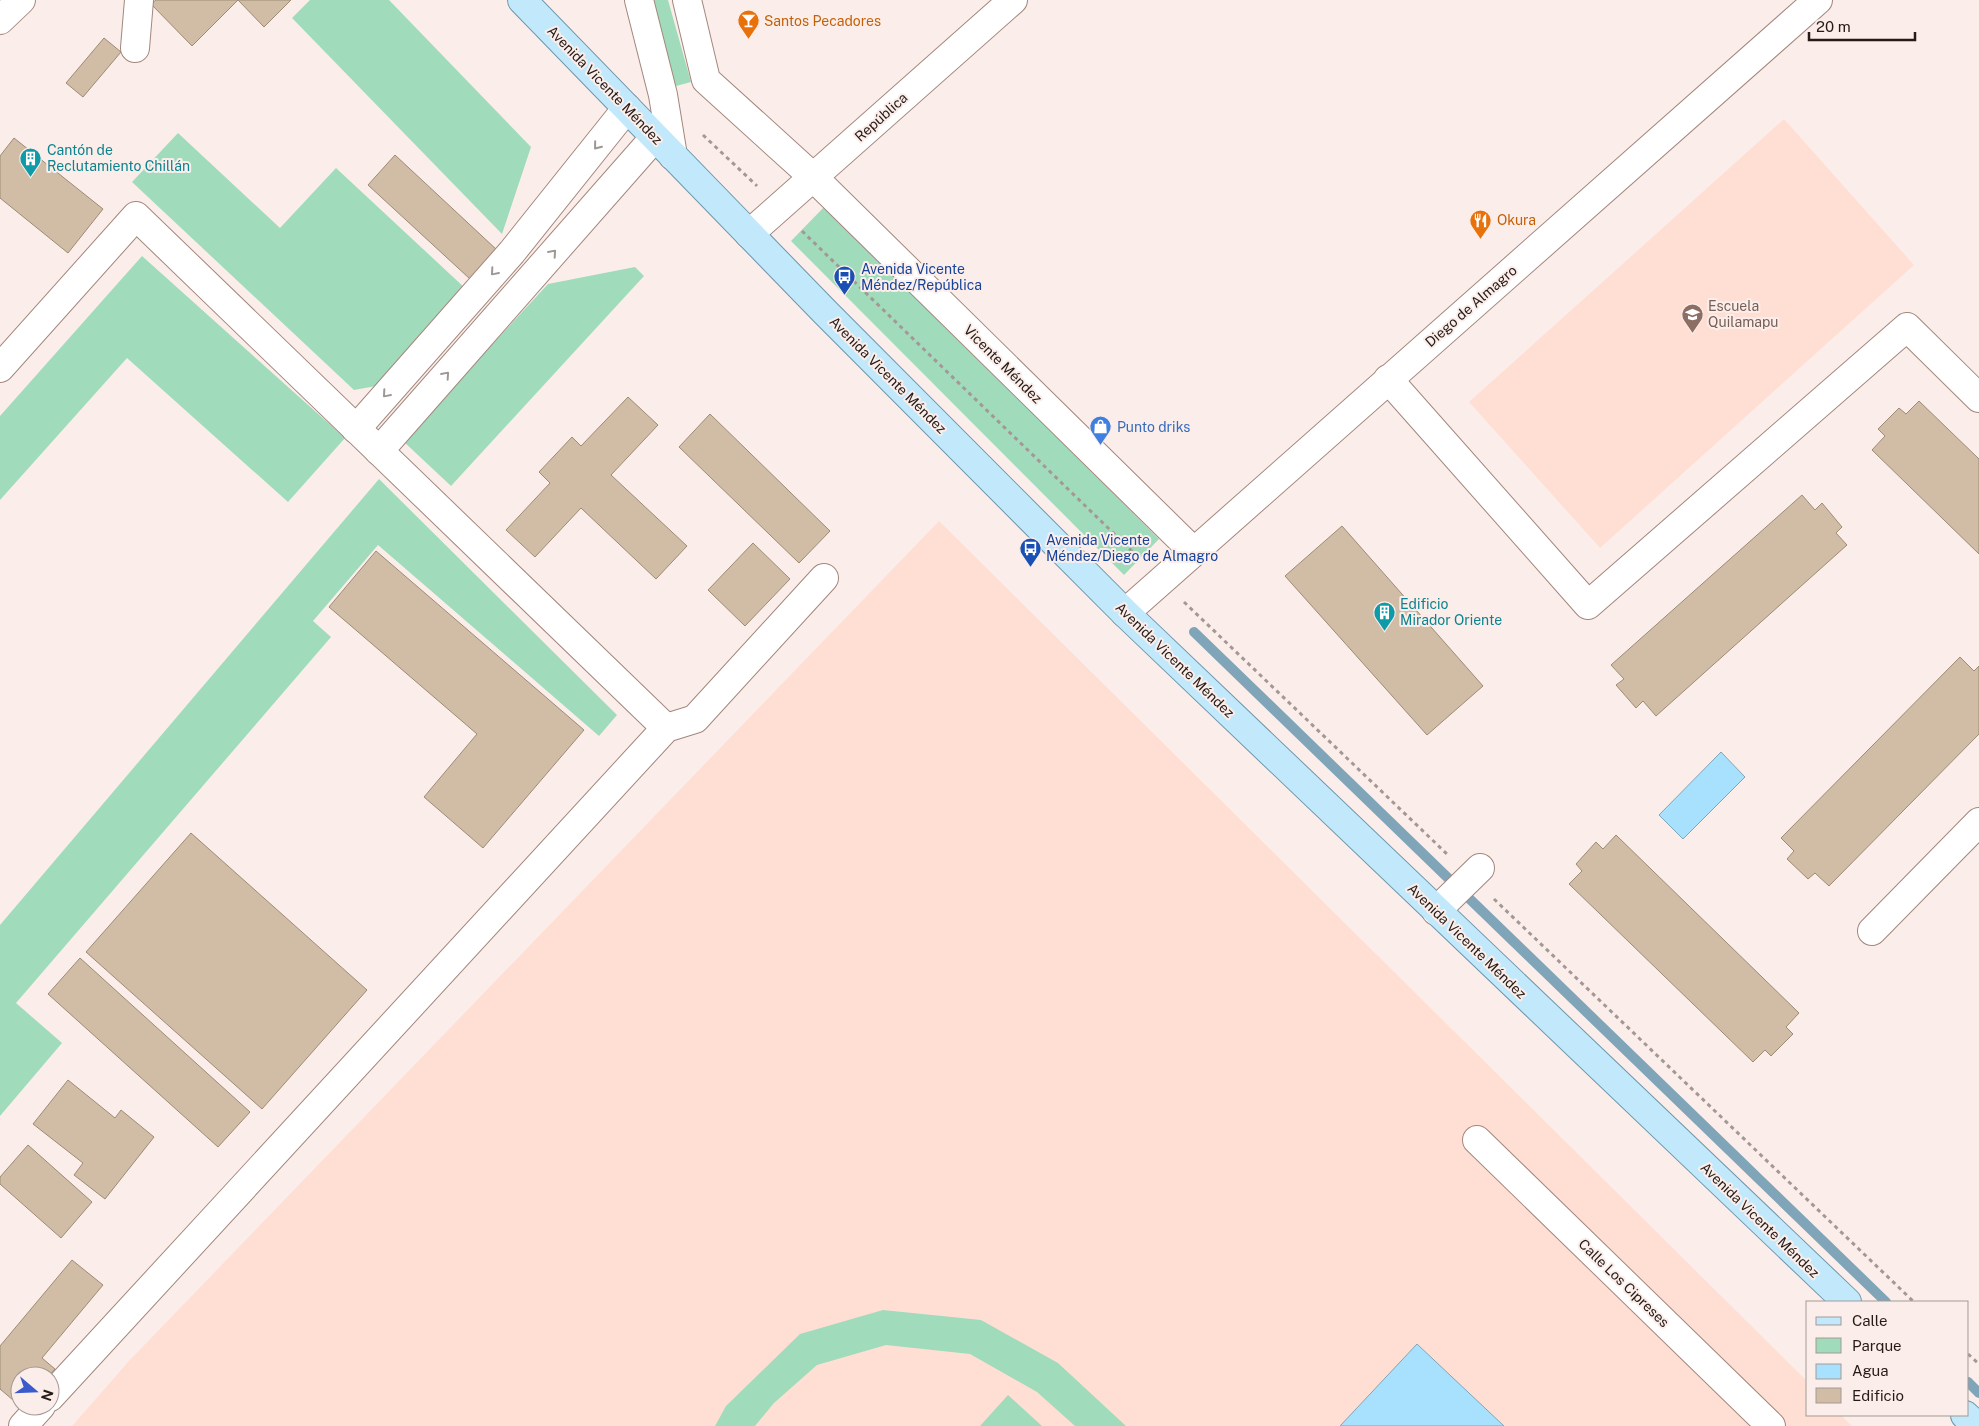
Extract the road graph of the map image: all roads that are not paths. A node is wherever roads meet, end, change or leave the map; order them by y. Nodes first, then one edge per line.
1 (21, 0) edge
2 (139, 0) edge
3 (522, 0) edge
4 (640, 0) edge
5 (687, 0) edge
6 (1013, 0) edge
7 (1818, 0) edge
8 (0, 20) edge
9 (135, 48) dead end
10 (627, 108) junction
11 (664, 146) junction
12 (812, 177) junction
13 (749, 234) junction
14 (0, 368) edge
15 (1388, 379) junction
16 (1979, 398) edge
17 (356, 429) junction
18 (379, 451) junction
19 (1193, 551) junction
20 (824, 578) dead end
21 (1125, 612) junction
22 (666, 728) junction
23 (1979, 822) edge
24 (1472, 876) road end
25 (1440, 907) junction
26 (1872, 932) dead end
27 (1477, 1140) dead end
28 (1846, 1301) edge
29 (60, 1385) edge
30 (32, 1416) edge
31 (1966, 1416) edge
32 (23, 1426) edge
33 (1771, 1426) edge
34 (1977, 1426) edge

1 - 8 street
2 - 9 street
3 - 10 main road, Avenida Vicente Méndez
4 - 11 street
5 - 12 street, Vicente Méndez
6 - 12 street, República
7 - 15 street, Diego de Almagro
10 - 11 main road, Avenida Vicente Méndez
10 -> 17 street
11 - 13 main road, Avenida Vicente Méndez
18 -> 11 street
12 - 13 street, República
12 - 19 street, Vicente Méndez
13 - 21 main road, Avenida Vicente Méndez
14 - 17 street
15 - 16 street
15 - 19 street, Diego de Almagro
17 - 18 street
18 - 22 street
19 - 21 street, Diego de Almagro
20 - 22 street
21 - 25 main road, Avenida Vicente Méndez
22 - 29 street
23 - 26 street
24 - 25 street
25 - 28 main road, Avenida Vicente Méndez
27 - 33 street, Calle Los Cipreses
30 - 32 street
31 - 34 main road

